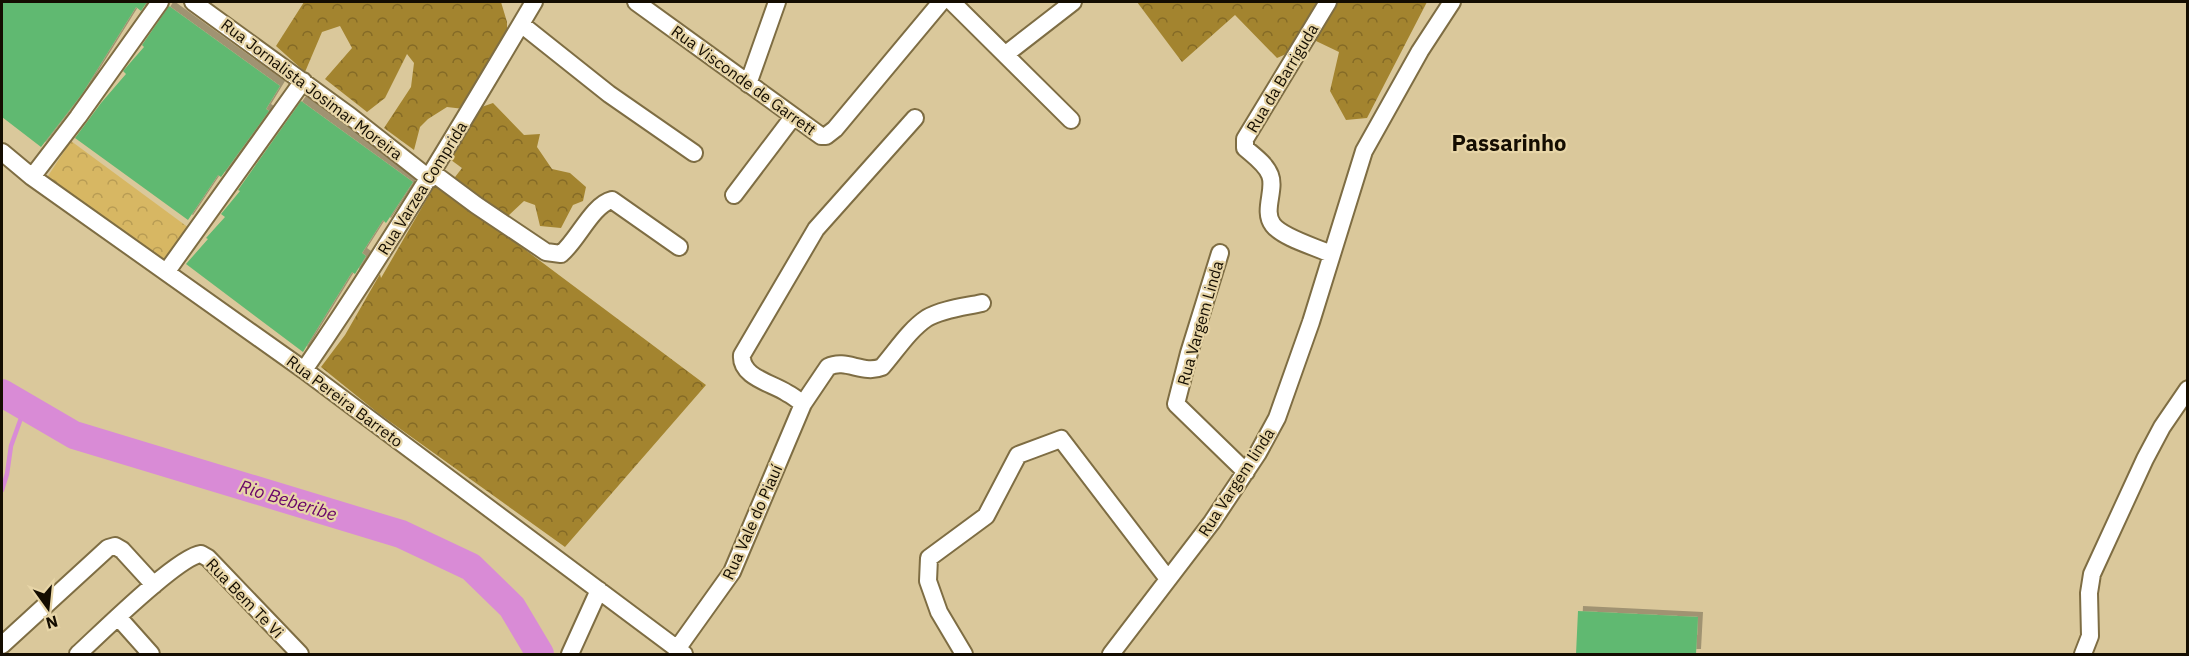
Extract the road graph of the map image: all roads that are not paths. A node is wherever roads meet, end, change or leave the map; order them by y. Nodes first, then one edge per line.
1 (160, 2) edge
2 (534, 2) edge
3 (636, 2) edge
4 (777, 2) edge
5 (941, 2) edge
6 (952, 2) edge
7 (1073, 2) edge
8 (1328, 2) edge
9 (1452, 2) edge
10 (203, 4) edge
11 (521, 24) junction
12 (1006, 54) junction
13 (303, 81) junction
14 (748, 84) junction
15 (793, 117) junction
16 (915, 118) dead end
17 (1071, 120) dead end
18 (2, 152) edge
19 (694, 153) dead end
20 (431, 176) junction
21 (32, 177) junction
22 (734, 195) dead end
23 (679, 247) dead end
24 (1220, 253) dead end
25 (1331, 254) junction
26 (167, 271) junction
27 (982, 303) dead end
28 (304, 370) junction
29 (2187, 389) edge
30 (800, 411) junction
31 (1246, 472) junction
32 (1168, 579) junction
33 (154, 585) junction
34 (599, 590) junction
35 (118, 617) junction
36 (2, 646) edge
37 (681, 652) edge
38 (8, 654) edge
39 (78, 654) edge
40 (151, 654) edge
41 (300, 654) edge
42 (570, 654) edge
43 (964, 654) edge
44 (1111, 654) edge
45 (2084, 654) edge

1 - 21 street
2 - 11 street, Rua Varzea Comprida
3 - 14 street, Rua Visconde de Garrett
4 - 14 street
5 - 15 street, Rua Visconde de Garrett
6 - 12 street
7 - 12 street
8 - 25 street, Rua da Barriguda
9 - 25 street, Rua Vargem linda
10 - 13 street, Rua Jornalista Josimar Moreira
11 - 19 street
11 - 20 street, Rua Varzea Comprida
12 - 17 street
13 - 20 street, Rua Jornalista Josimar Moreira
13 - 26 street
14 - 15 street, Rua Visconde de Garrett
15 - 22 street
16 - 30 street
18 - 21 street, Rua Pereira Barreto
20 - 23 street, Rua Jornalista Josimar Moreira
20 - 28 street, Rua Varzea Comprida
21 - 26 street, Rua Pereira Barreto
24 - 31 street, Rua Vargem Linda
25 - 31 street, Rua Vargem linda
26 - 28 street, Rua Pereira Barreto
27 - 30 street, Rua Vale do Piauí
28 - 34 street, Rua Pereira Barreto
29 - 45 street
30 - 37 street, Rua Vale do Piauí
31 - 32 street, Rua Vargem linda
32 - 43 street
32 - 44 street, Rua Vargem linda
33 - 35 street
33 - 36 street
33 - 41 street, Rua Bem Te Vi
34 - 37 street, Rua Pereira Barreto
34 - 42 street
35 - 39 street
35 - 40 street
36 - 38 street

